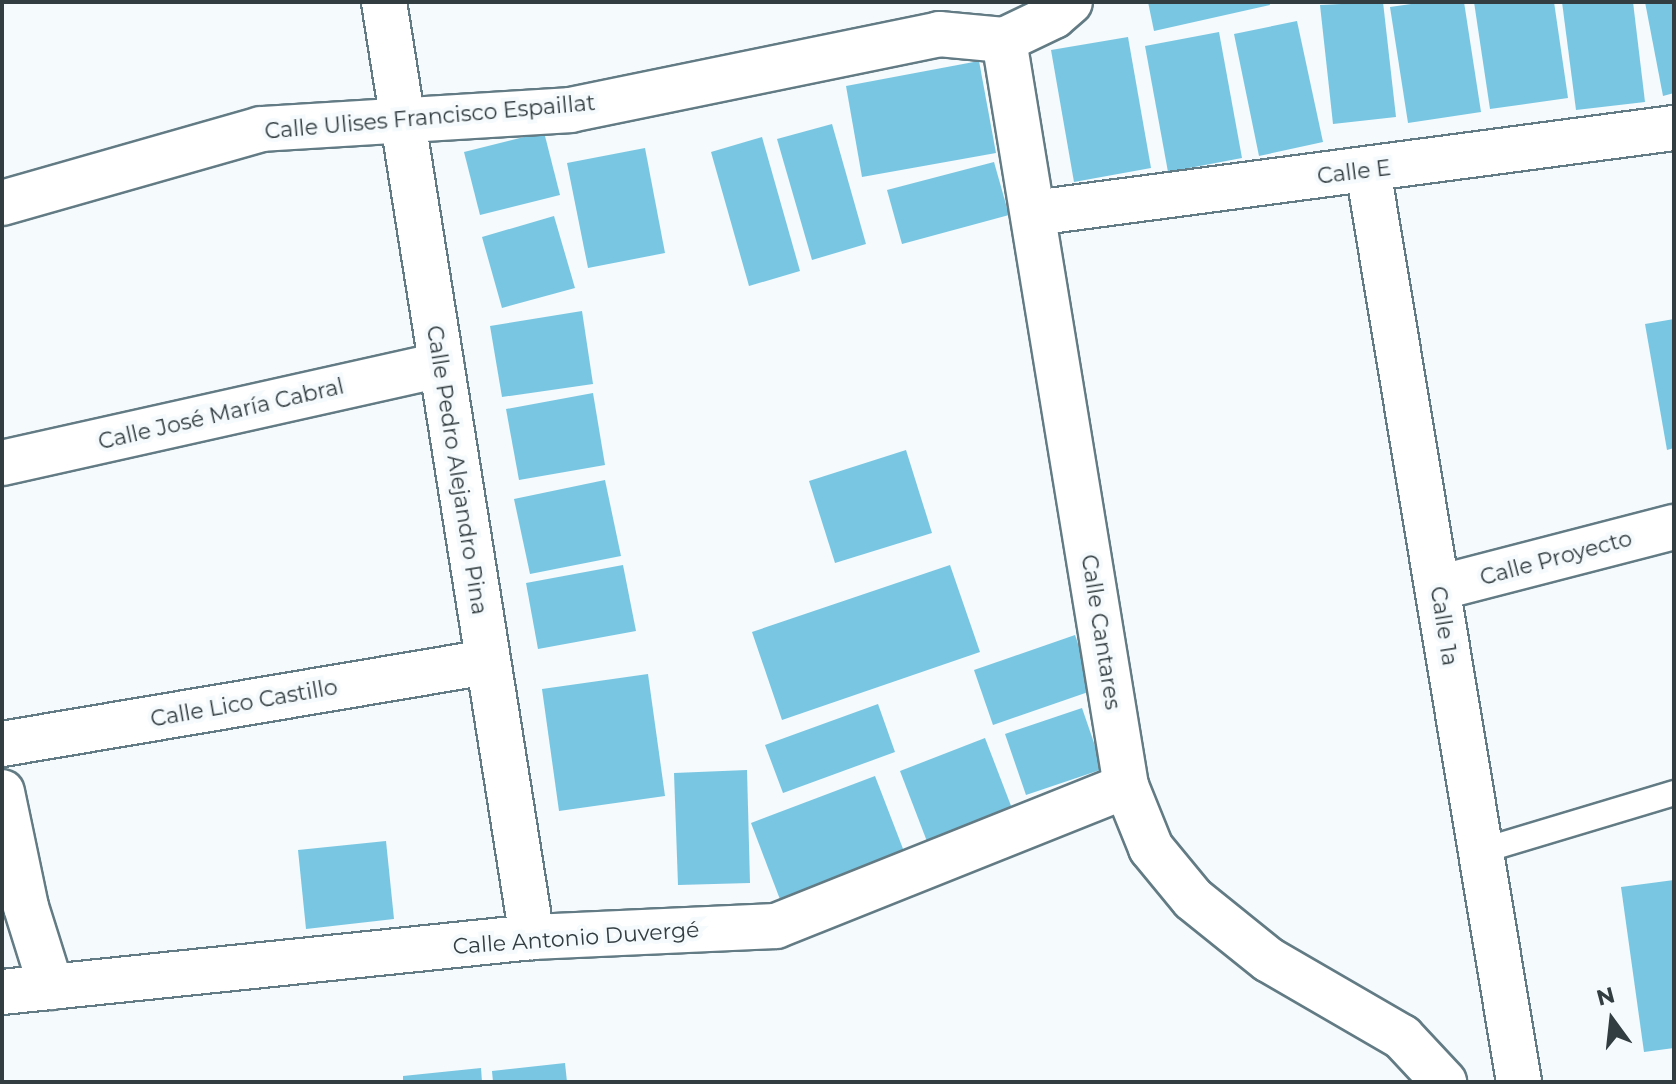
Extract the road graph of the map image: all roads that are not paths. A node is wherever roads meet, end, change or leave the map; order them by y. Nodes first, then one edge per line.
1 (384, 2) edge
2 (1070, 2) edge
3 (931, 18) edge
4 (1004, 40) junction
5 (406, 120) junction
6 (1674, 128) edge
7 (1368, 170) junction
8 (2, 203) edge
9 (1034, 213) junction
10 (441, 365) junction
11 (2, 463) edge
12 (1674, 527) edge
13 (1438, 588) junction
14 (486, 662) junction
15 (2, 744) edge
16 (1126, 786) junction
17 (2, 792) edge
18 (1674, 793) edge
19 (1481, 851) junction
20 (532, 937) junction
21 (51, 987) junction
22 (2, 992) edge
23 (1444, 1082) edge
24 (1519, 1082) edge

1 - 5 street, Calle Pedro Alejandro Pina
2 - 4 street
3 - 4 street, Calle Ulises Francisco Espaillat
3 - 5 street, Calle Ulises Francisco Espaillat
4 - 9 street, Calle Cantares
5 - 8 street, Calle Ulises Francisco Espaillat
5 - 10 street, Calle Pedro Alejandro Pina
6 - 7 street, Calle E
7 - 9 street, Calle E
7 - 13 street, Calle 1a
9 - 16 street, Calle Cantares
10 - 11 street, Calle José María Cabral
10 - 14 street, Calle Pedro Alejandro Pina
12 - 13 street, Calle Proyecto
13 - 19 street, Calle 1a
14 - 15 street, Calle Lico Castillo
14 - 20 street, Calle Pedro Alejandro Pina
16 - 20 street, Calle Antonio Duvergé
16 - 23 street, Calle Cantares
17 - 21 street
18 - 19 lane
19 - 24 street, Calle 1a
20 - 21 street, Calle Antonio Duvergé
21 - 22 street, Calle Antonio Duvergé

